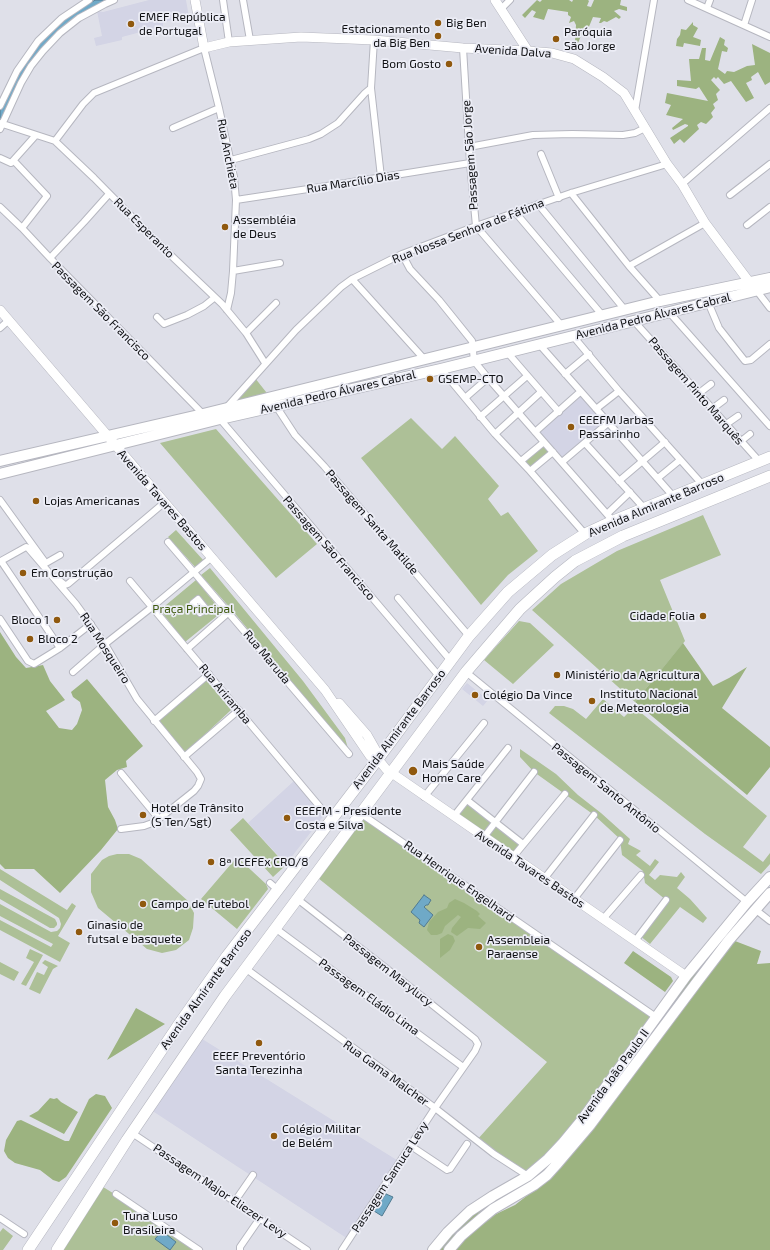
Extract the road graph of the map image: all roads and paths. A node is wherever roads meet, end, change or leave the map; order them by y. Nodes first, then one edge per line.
1 (89, 0) edge
2 (114, 0) edge
3 (195, 0) edge
4 (223, 0) edge
5 (243, 0) edge
6 (495, 0) edge
7 (510, 0) edge
8 (654, 0) edge
9 (710, 0) edge
10 (752, 0) edge
11 (691, 1) edge
12 (707, 8) junction
13 (501, 9) junction
14 (744, 25) junction
15 (770, 37) edge
16 (250, 40) junction
17 (374, 40) junction
18 (229, 42) junction
19 (204, 48) junction
20 (463, 48) junction
21 (528, 51) junction
22 (371, 88) junction
23 (0, 106) edge
24 (219, 108) junction
25 (770, 108) edge
26 (635, 111) junction
27 (1, 125) edge
28 (173, 128) dead end
29 (645, 128) junction
30 (36, 135) junction
31 (55, 141) junction
32 (469, 147) junction
33 (541, 154) dead end
34 (0, 158) edge
35 (230, 160) junction
36 (14, 161) junction
37 (470, 163) junction
38 (667, 164) junction
39 (770, 164) edge
40 (381, 177) junction
41 (682, 184) junction
42 (571, 193) junction
43 (109, 194) junction
44 (730, 195) dead end
45 (559, 198) junction
46 (236, 200) junction
47 (538, 204) junction
48 (0, 207) edge
49 (770, 208) edge
50 (515, 212) junction
51 (706, 223) junction
52 (747, 225) dead end
53 (476, 226) junction
54 (22, 228) junction
55 (402, 254) junction
56 (50, 258) junction
57 (280, 263) dead end
58 (629, 266) junction
59 (233, 272) junction
60 (770, 278) edge
61 (352, 279) junction
62 (753, 287) junction
63 (770, 287) edge
64 (214, 298) junction
65 (660, 301) junction
66 (708, 302) junction
67 (276, 303) dead end
68 (770, 308) edge
69 (0, 310) edge
70 (227, 310) junction
71 (625, 310) junction
72 (669, 312) junction
73 (603, 316) junction
74 (157, 317) dead end
75 (9, 320) junction
76 (634, 321) junction
77 (562, 326) junction
78 (0, 328) edge
79 (246, 333) junction
80 (573, 336) junction
81 (539, 344) junction
82 (770, 344) edge
83 (474, 347) junction
84 (507, 352) junction
85 (589, 354) junction
86 (425, 360) junction
87 (474, 360) junction
88 (265, 363) junction
89 (441, 369) junction
90 (565, 374) junction
91 (527, 376) junction
92 (488, 378) junction
93 (711, 384) dead end
94 (619, 391) junction
95 (541, 392) junction
96 (580, 392) junction
97 (698, 394) junction
98 (503, 396) junction
99 (465, 398) junction
100 (724, 400) dead end
101 (276, 406) junction
102 (227, 407) junction
103 (596, 409) junction
104 (712, 409) junction
105 (518, 412) junction
106 (559, 412) junction
107 (203, 414) junction
108 (738, 416) dead end
109 (480, 417) junction
110 (220, 419) junction
111 (608, 423) junction
112 (725, 425) junction
113 (770, 426) edge
114 (535, 432) junction
115 (495, 434) junction
116 (750, 434) dead end
117 (108, 436) junction
118 (544, 442) junction
119 (665, 442) junction
120 (740, 442) junction
121 (585, 443) junction
122 (115, 446) junction
123 (553, 452) junction
124 (770, 457) edge
125 (1, 459) edge
126 (680, 460) junction
127 (521, 462) junction
128 (562, 462) junction
129 (642, 462) junction
130 (758, 462) junction
131 (530, 471) junction
132 (0, 474) edge
133 (770, 476) edge
134 (658, 478) junction
135 (619, 481) junction
136 (702, 484) junction
137 (630, 492) junction
138 (673, 496) junction
139 (0, 500) edge
140 (165, 502) junction
141 (644, 508) junction
142 (610, 517) junction
143 (585, 534) junction
144 (168, 542) dead end
145 (60, 554) dead end
146 (212, 557) junction
147 (1, 561) edge
148 (46, 563) junction
149 (194, 572) junction
150 (130, 581) dead end
151 (398, 598) dead end
152 (152, 608) junction
153 (229, 612) junction
154 (0, 619) edge
155 (91, 624) junction
156 (469, 636) junction
157 (105, 644) junction
158 (60, 648) junction
159 (187, 648) junction
160 (451, 661) junction
161 (73, 672) dead end
162 (466, 672) junction
163 (209, 674) junction
164 (439, 676) junction
165 (239, 710) junction
166 (154, 720) junction
167 (484, 723) dead end
168 (508, 748) dead end
169 (350, 754) dead end
170 (184, 757) junction
171 (378, 759) junction
172 (534, 772) dead end
173 (391, 773) junction
174 (121, 774) dead end
175 (565, 794) dead end
176 (424, 796) junction
177 (467, 800) junction
178 (320, 807) dead end
179 (360, 813) junction
180 (594, 815) dead end
181 (454, 816) junction
182 (159, 819) junction
183 (495, 823) junction
184 (120, 829) dead end
185 (484, 837) junction
186 (620, 840) dead end
187 (523, 844) junction
188 (513, 857) junction
189 (640, 875) dead end
190 (544, 879) junction
191 (770, 880) edge
192 (770, 894) edge
193 (296, 898) junction
194 (574, 899) junction
195 (666, 900) dead end
196 (763, 901) junction
197 (747, 902) junction
198 (756, 910) junction
199 (734, 918) junction
200 (604, 919) junction
201 (770, 921) edge
202 (275, 928) junction
203 (729, 940) junction
204 (635, 941) junction
205 (244, 968) junction
206 (686, 976) junction
207 (656, 1017) junction
208 (478, 1044) joint
209 (463, 1067) junction
210 (435, 1108) junction
211 (132, 1133) junction
212 (467, 1144) dead end
213 (411, 1146) junction
214 (253, 1176) dead end
215 (528, 1176) junction
216 (116, 1194) dead end
217 (235, 1201) junction
218 (0, 1218) edge
219 (260, 1218) junction
220 (24, 1234) dead end
221 (28, 1250) edge
222 (56, 1250) edge
223 (199, 1250) edge
224 (240, 1250) edge
225 (307, 1250) edge
226 (342, 1250) edge
227 (433, 1250) edge
228 (449, 1250) edge

1 - 23 street
2 - 27 street
3 - 19 main road, Rua Anchieta
4 - 18 street
5 - 16 street
6 - 13 main road
7 - 13 street
8 - 26 street
9 - 12 street
10 - 14 street
11 - 12 street
12 - 14 street
13 - 21 main road
14 - 15 street
16 - 17 main road, Avenida Dalva
16 - 18 main road, Avenida Dalva
17 - 20 main road, Avenida Dalva
17 - 22 street
18 - 19 main road, Avenida Dalva
19 - 24 street, Rua Anchieta
19 - 31 street
20 - 21 main road, Avenida Dalva
20 - 32 street, Passagem São Jorge
21 - 26 main road, Avenida Dalva
22 - 35 street
22 - 40 street
24 - 28 street
24 - 35 street, Rua Anchieta
25 - 41 street
26 - 29 main road, Avenida Dalva
27 - 30 street, Rua Esperanto
29 - 32 street
29 - 38 main road, Avenida Dalva
30 - 31 street, Rua Esperanto
30 - 36 street
31 - 43 street, Rua Esperanto
32 - 37 street, Passagem São Jorge
33 - 45 street
34 - 36 street
35 - 46 street, Rua Anchieta
36 - 54 street
37 - 40 street, Rua Marcílio Dias
37 - 53 street, Passagem São Jorge
38 - 41 main road, Avenida Dalva
38 - 42 street, Rua Nossa Senhora de Fátima
39 - 44 street
40 - 46 street, Rua Marcílio Dias
41 - 51 main road, Avenida Dalva
42 - 45 street, Rua Nossa Senhora de Fátima
42 - 58 street
43 - 56 street
43 - 64 street, Rua Esperanto
45 - 47 street, Rua Nossa Senhora de Fátima
46 - 59 street, Rua Anchieta
47 - 50 street, Rua Nossa Senhora de Fátima
47 - 71 street
48 - 54 street, Passagem São Francisco
49 - 52 street
50 - 53 street, Rua Nossa Senhora de Fátima
50 - 73 street
51 - 58 street
51 - 62 main road, Avenida Dalva
53 - 55 street, Rua Nossa Senhora de Fátima
53 - 77 street, Passagem São Jorge
54 - 56 street, Passagem São Francisco
55 - 61 street, Rua Nossa Senhora de Fátima
55 - 83 street
56 - 107 street, Passagem São Francisco
57 - 59 street
58 - 65 street
59 - 70 street, Rua Anchieta
60 - 62 main road, Avenida Pedro Álvares Cabral
61 - 86 street
61 - 88 street, Rua Nossa Senhora de Fátima
62 - 63 main road, Avenida Pedro Álvares Cabral
62 - 65 main road, Avenida Pedro Álvares Cabral
62 - 66 main road, Avenida Pedro Álvares Cabral
62 - 68 street, Avenida Dalva
64 - 70 street, Rua Esperanto
64 - 74 street
65 - 71 main road, Avenida Pedro Álvares Cabral
66 - 72 main road, Avenida Pedro Álvares Cabral
66 - 82 street
67 - 79 street
69 - 75 main road, Avenida Tavares Bastos
70 - 79 street, Rua Esperanto
71 - 73 main road, Avenida Pedro Álvares Cabral
72 - 76 main road, Avenida Pedro Álvares Cabral
72 - 113 street
73 - 77 main road, Avenida Pedro Álvares Cabral
75 - 78 street
75 - 117 main road, Avenida Tavares Bastos
76 - 80 main road, Avenida Pedro Álvares Cabral
76 - 97 street, Passagem Pinto Marquês
77 - 83 main road, Avenida Pedro Álvares Cabral
79 - 88 street, Rua Esperanto
80 - 81 main road, Avenida Pedro Álvares Cabral
80 - 85 street
81 - 84 main road, Avenida Pedro Álvares Cabral
81 - 90 street
83 - 86 main road, Avenida Pedro Álvares Cabral
83 - 87 street
84 - 87 main road, Avenida Pedro Álvares Cabral
84 - 91 street
85 - 90 street
85 - 94 street
86 - 102 main road, Avenida Pedro Álvares Cabral
87 - 89 main road, Avenida Pedro Álvares Cabral
87 - 92 street
88 - 102 street, Rua Nossa Senhora de Fátima
89 - 99 street
89 - 101 main road, Avenida Pedro Álvares Cabral
90 - 96 street
91 - 95 street
91 - 98 street
92 - 98 street
92 - 99 street
93 - 97 street
94 - 103 street
94 - 119 street
95 - 105 street
95 - 106 street
96 - 103 street
96 - 106 street
97 - 104 street, Passagem Pinto Marquês
98 - 105 street
98 - 109 street
99 - 109 street
100 - 104 street
101 - 110 main road, Avenida Pedro Álvares Cabral
101 - 156 street, Passagem Santa Matilde
102 - 107 main road, Avenida Pedro Álvares Cabral
103 - 111 street
104 - 112 street, Passagem Pinto Marquês
105 - 114 street
105 - 115 street
106 - 114 street
107 - 117 main road, Avenida Pedro Álvares Cabral
108 - 112 street
109 - 115 street
110 - 122 main road, Avenida Pedro Álvares Cabral
110 - 164 street, Passagem São Francisco
111 - 121 street
111 - 129 street
112 - 120 street, Passagem Pinto Marquês
114 - 118 street
115 - 127 street
116 - 120 street
117 - 122 main road, Avenida Tavares Bastos
117 - 125 main road, Avenida Pedro Álvares Cabral
118 - 123 street
118 - 127 street
119 - 126 street
119 - 129 street
120 - 130 street, Passagem Pinto Marquês
121 - 128 street
121 - 135 street
122 - 132 main road, Avenida Pedro Álvares Cabral
122 - 140 main road, Avenida Tavares Bastos
123 - 128 street
123 - 131 street
124 - 130 highway, Avenida Almirante Barroso
126 - 134 street
126 - 136 street
127 - 131 street
128 - 142 street
129 - 134 street
129 - 135 street
130 - 136 highway, Avenida Almirante Barroso
131 - 143 street
133 - 162 highway, Avenida Almirante Barroso
134 - 138 street
135 - 137 street
136 - 138 highway, Avenida Almirante Barroso
137 - 141 street
137 - 142 street
138 - 141 highway, Avenida Almirante Barroso
139 - 148 street
140 - 146 main road, Avenida Tavares Bastos
140 - 148 street
141 - 142 highway, Avenida Almirante Barroso
142 - 143 highway, Avenida Almirante Barroso
143 - 156 highway, Avenida Almirante Barroso
144 - 149 street, Rua Maruda
145 - 148 street
146 - 149 street
146 - 171 main road, Avenida Tavares Bastos
147 - 155 street, Rua Mosqueiro
147 - 158 street, Rua Mosqueiro
149 - 152 street
149 - 153 street, Rua Maruda
150 - 152 street, Rua Ariramba
151 - 160 street
152 - 157 street
152 - 159 street, Rua Ariramba
153 - 159 street
153 - 169 street, Rua Maruda
154 - 158 street
155 - 157 street, Rua Mosqueiro
155 - 158 street
156 - 160 highway, Avenida Almirante Barroso
157 - 161 street
157 - 166 street, Rua Mosqueiro
159 - 163 street, Rua Ariramba
160 - 164 highway, Avenida Almirante Barroso
162 - 173 highway, Avenida Almirante Barroso
162 - 197 street, Passagem Santo Antônio
163 - 165 street, Rua Ariramba
163 - 166 street
164 - 171 highway, Avenida Almirante Barroso
165 - 170 street
165 - 178 street, Rua Ariramba
166 - 170 street, Rua Mosqueiro
167 - 176 street
168 - 177 street
170 - 182 street, Rua Mosqueiro
171 - 173 main road, Avenida Tavares Bastos
171 - 221 highway, Avenida Almirante Barroso
172 - 183 street
173 - 176 main road, Avenida Tavares Bastos
173 - 179 highway, Avenida Almirante Barroso
174 - 182 street
175 - 187 street
176 - 181 main road, Avenida Tavares Bastos
177 - 181 street
177 - 183 street
179 - 193 highway, Avenida Almirante Barroso
179 - 207 street, Rua Henrique Engelhard
180 - 190 street
181 - 185 main road, Avenida Tavares Bastos
182 - 184 street, Rua Mosqueiro
183 - 185 street
183 - 187 street
185 - 188 main road, Avenida Tavares Bastos
186 - 194 street
187 - 188 street
188 - 190 main road, Avenida Tavares Bastos
189 - 200 street
190 - 194 main road, Avenida Tavares Bastos
191 - 196 main road
191 - 197 main road, Avenida João Paulo II
192 - 196 main road, Avenida João Paulo II
193 - 202 highway, Avenida Almirante Barroso
193 - 208 street, Passagem Marylucy
194 - 200 main road, Avenida Tavares Bastos
195 - 204 street
196 - 198 main road, Avenida João Paulo II
197 - 199 main road, Avenida João Paulo II
198 - 201 street
198 - 203 main road, Avenida João Paulo II
199 - 203 main road
199 - 206 main road, Avenida João Paulo II
200 - 204 main road, Avenida Tavares Bastos
202 - 205 highway, Avenida Almirante Barroso
202 - 209 street, Passagem Eládio Lima
203 - 228 main road, Avenida João Paulo II
204 - 206 main road, Avenida Tavares Bastos
205 - 210 street, Rua Gama Malcher
205 - 211 highway, Avenida Almirante Barroso
206 - 207 main road, Avenida João Paulo II
207 - 215 main road, Avenida João Paulo II
208 - 209 street, Passagem Samuca Levy
209 - 210 street, Passagem Samuca Levy
210 - 213 street, Passagem Samuca Levy
210 - 215 street, Rua Gama Malcher
211 - 217 street, Passagem Major Eliezer Levy
211 - 222 highway, Avenida Almirante Barroso
212 - 213 street
213 - 226 street, Passagem Samuca Levy
214 - 217 street
215 - 227 main road, Avenida João Paulo II
216 - 223 street
217 - 219 street, Passagem Major Eliezer Levy
218 - 220 street
219 - 224 street
219 - 225 street, Passagem Major Eliezer Levy

